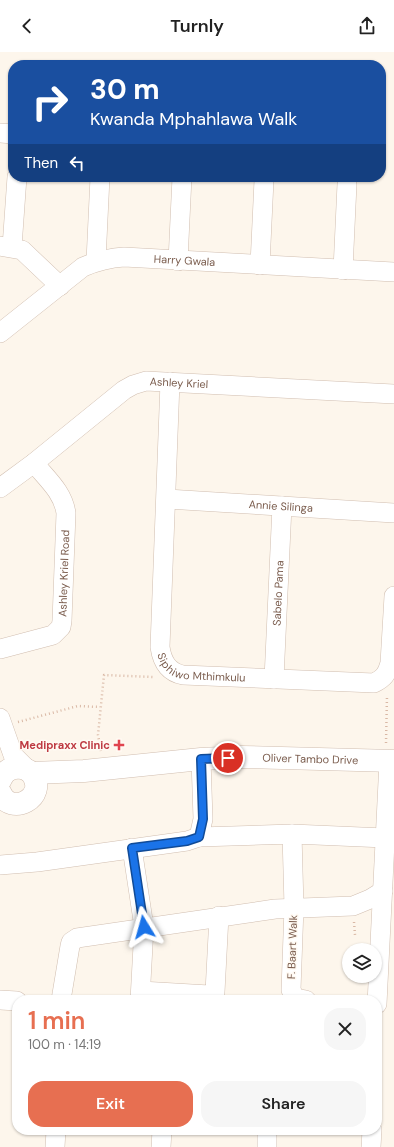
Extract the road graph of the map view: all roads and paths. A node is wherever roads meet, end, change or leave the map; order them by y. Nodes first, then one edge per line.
1 (16, 182) edge
2 (100, 182) edge
3 (182, 182) edge
4 (264, 182) edge
5 (347, 184) dead end
6 (6, 246) edge
7 (96, 261) junction
8 (178, 261) junction
9 (260, 265) junction
10 (343, 270) junction
11 (394, 272) edge
12 (60, 286) junction
13 (0, 333) edge
14 (170, 382) junction
15 (394, 394) edge
16 (34, 463) junction
17 (0, 488) edge
18 (167, 499) junction
19 (282, 506) junction
20 (394, 513) edge
21 (394, 596) edge
22 (0, 650) edge
23 (166, 667) junction
24 (274, 679) junction
25 (382, 679) junction
26 (100, 707) junction
27 (3, 727) edge
28 (201, 759) junction
29 (392, 761) edge
30 (93, 770) junction
31 (30, 772) junction
32 (2, 785) edge
33 (34, 796) junction
34 (292, 834) junction
35 (199, 837) junction
36 (385, 838) junction
37 (132, 848) junction
38 (0, 865) edge
39 (383, 891) junction
40 (294, 907) junction
41 (219, 916) junction
42 (144, 927) junction
43 (62, 995) edge
44 (140, 995) edge
45 (209, 995) edge
46 (294, 995) edge
47 (377, 995) edge
48 (0, 1000) edge
49 (12, 1001) edge
50 (56, 1135) edge
51 (162, 1135) edge
52 (267, 1135) edge
53 (372, 1135) edge
54 (55, 1147) edge
55 (161, 1147) edge
56 (267, 1147) edge
57 (371, 1147) edge

1 - 6 street
2 - 7 street
3 - 8 street
4 - 9 street
5 - 10 street
6 - 12 street
7 - 8 street, Harry Gwala
7 - 12 street, Harry Gwala
8 - 9 street, Harry Gwala
9 - 10 street, Harry Gwala
10 - 11 street, Harry Gwala
12 - 13 street, Harry Gwala
14 - 15 street, Ashley Kriel
14 - 16 street, Ashley Kriel
14 - 18 street, Siphiwo Mthimkulu
16 - 17 street, Ashley Kriel
16 - 22 street, Ashley Kriel Road
18 - 19 street, Annie Silinga
18 - 23 street, Siphiwo Mthimkulu
19 - 20 street, Annie Silinga
19 - 24 street, Sabelo Pama
21 - 25 street
23 - 24 street, Siphiwo Mthimkulu
23 - 26 path
24 - 25 street, Siphiwo Mthimkulu
25 - 29 path
26 - 27 path
26 - 30 path
27 - 31 street
27 - 32 street
28 - 29 street, Oliver Tambo Drive
28 - 30 street, Oliver Tambo Drive
28 - 35 street
29 - 36 street
30 - 31 street, Oliver Tambo Drive
30 - 33 street, Oliver Tambo Drive
31 - 32 street
31 - 33 street
32 - 33 street
34 - 35 street
34 - 36 street
34 - 40 street
35 - 37 street
36 - 39 street
37 - 38 street
37 - 42 street
39 - 40 street
39 - 47 street
40 - 41 street
40 - 46 street, F. Baart Walk
41 - 42 street
41 - 45 street
42 - 43 street
42 - 44 street
48 - 49 street
50 - 54 street
51 - 55 street
52 - 56 street
53 - 57 street

